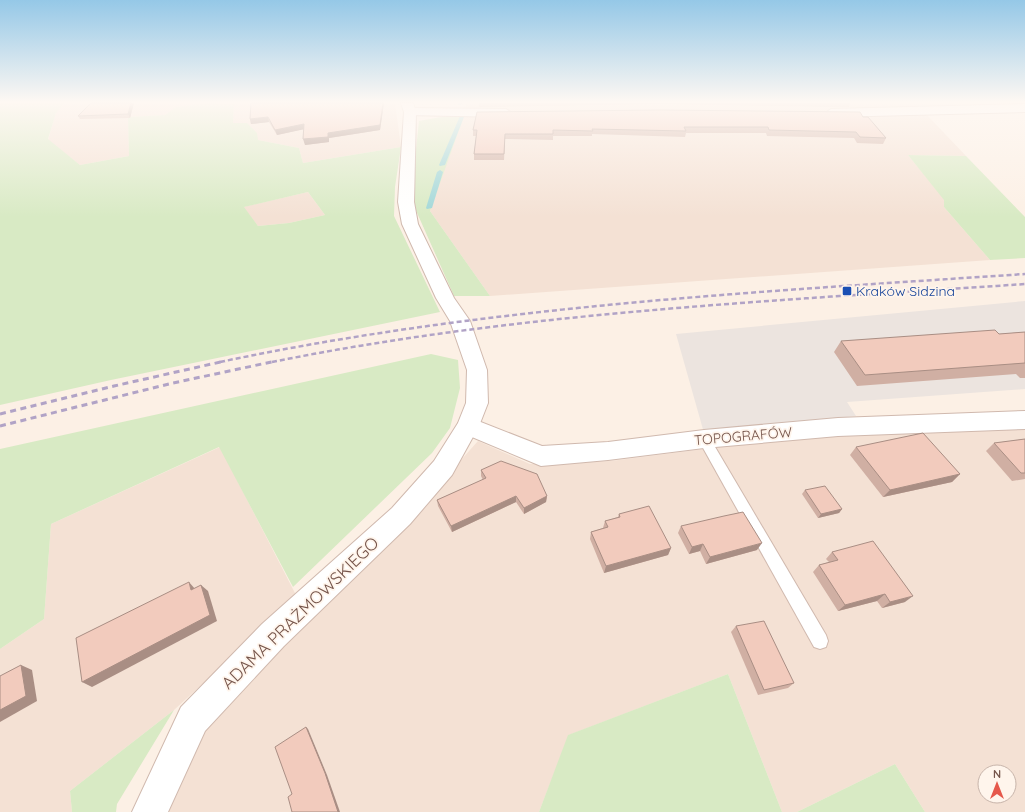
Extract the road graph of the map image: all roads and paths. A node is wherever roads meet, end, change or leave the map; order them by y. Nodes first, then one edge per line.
1 (407, 141) edge
2 (1025, 420) edge
3 (468, 426) junction
4 (704, 439) junction
5 (820, 641) dead end
6 (150, 812) edge

1 - 3 street, ADAMA PRAŻMOWSKIEGO
2 - 4 street, TOPOGRAFÓW
3 - 4 street, TOPOGRAFÓW
3 - 6 street, ADAMA PRAŻMOWSKIEGO
4 - 5 lane

